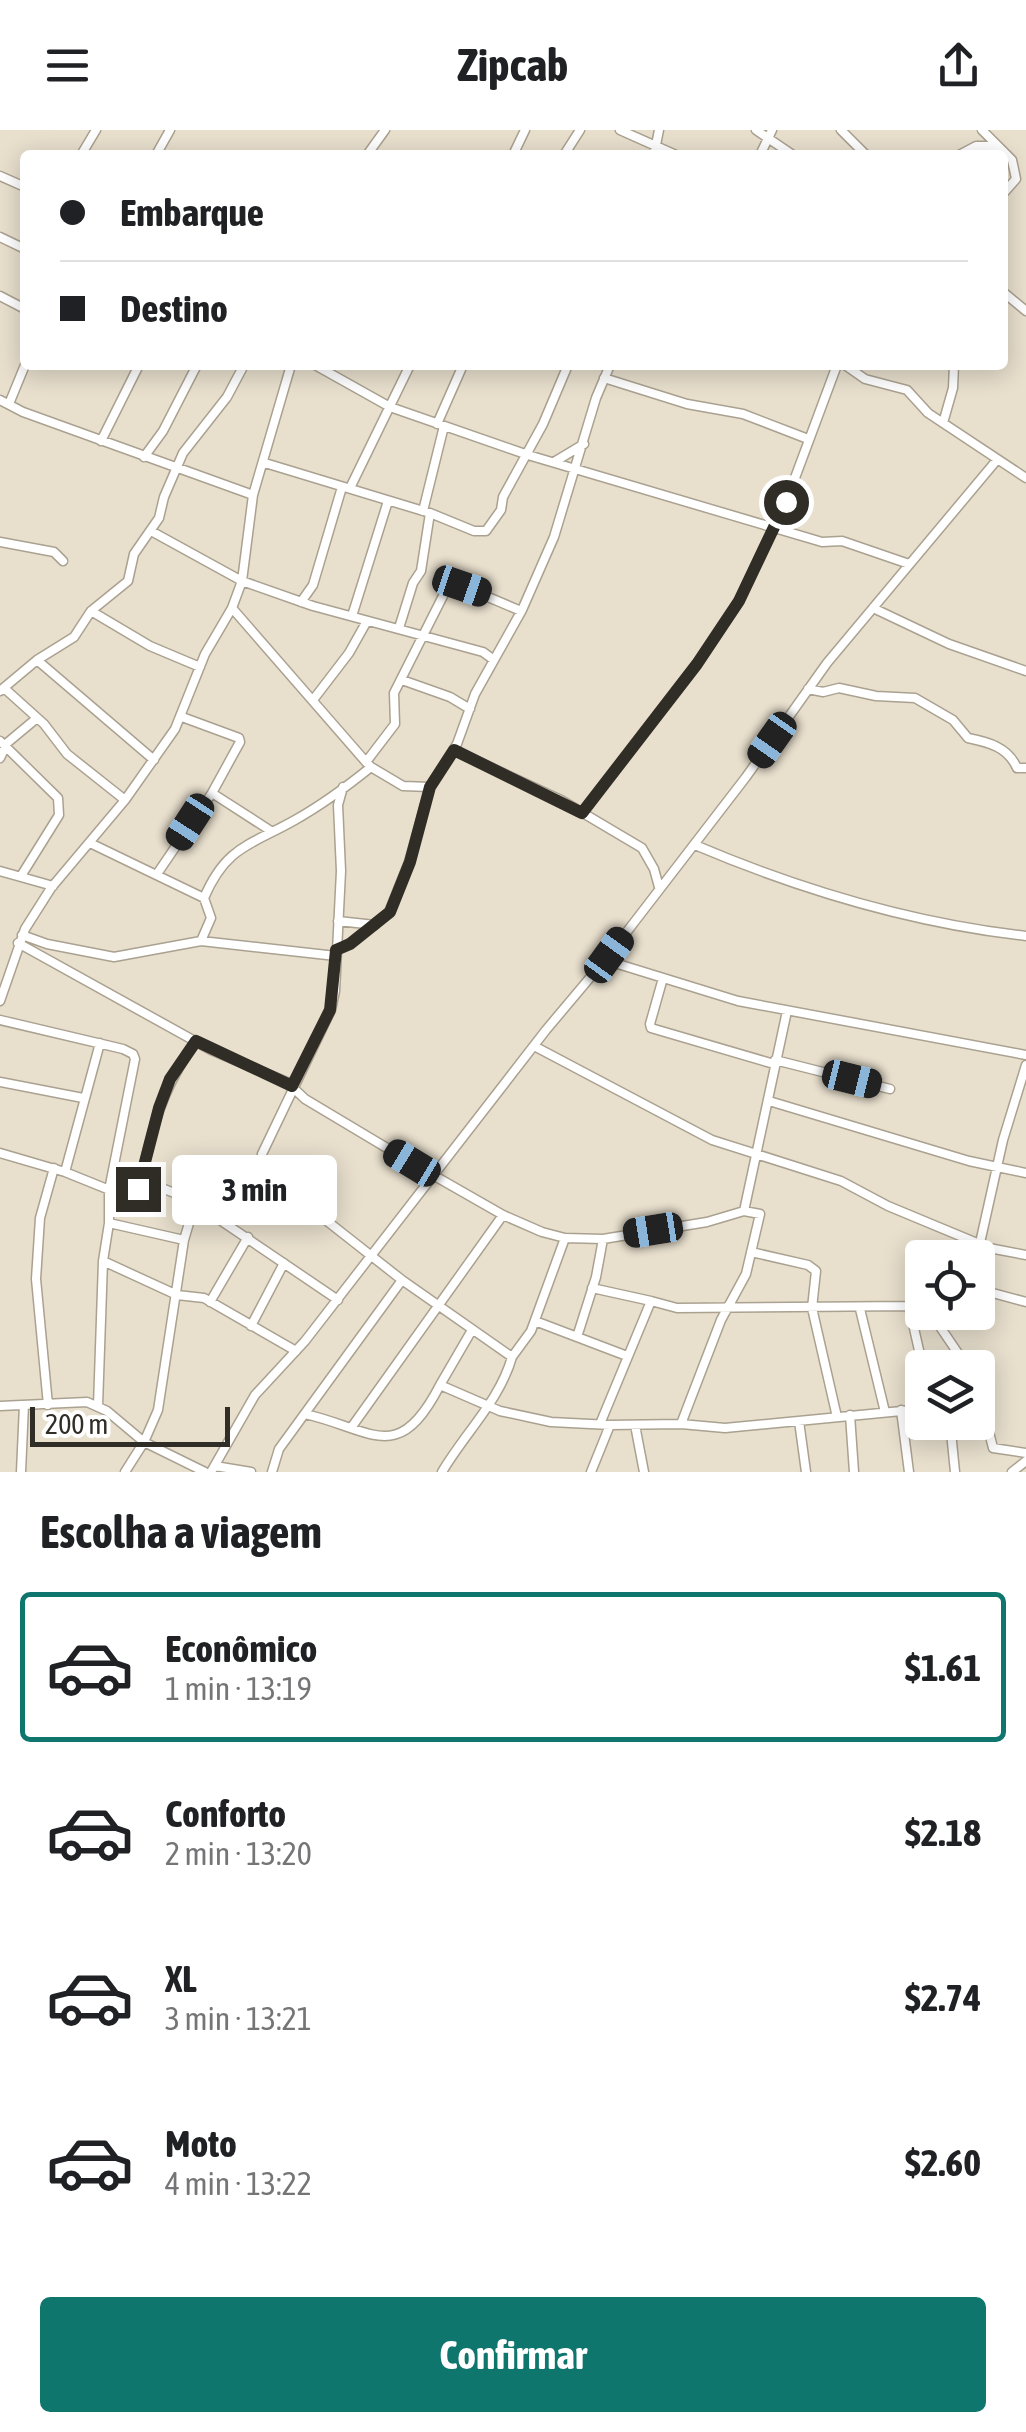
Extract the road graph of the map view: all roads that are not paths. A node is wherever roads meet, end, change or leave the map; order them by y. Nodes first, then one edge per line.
1 (620, 130) edge
2 (659, 130) edge
3 (756, 130) edge
4 (842, 130) edge
5 (982, 130) edge
6 (771, 134) edge
7 (996, 146) junction
8 (656, 150) edge
9 (861, 150) edge
10 (968, 150) edge
11 (1001, 150) edge
12 (1008, 156) edge
13 (1008, 188) edge
14 (22, 370) edge
15 (136, 370) edge
16 (194, 370) edge
17 (241, 370) edge
18 (290, 370) edge
19 (325, 370) edge
20 (408, 370) edge
21 (460, 370) edge
22 (566, 370) edge
23 (608, 370) edge
24 (835, 370) edge
25 (852, 370) edge
26 (954, 370) edge
27 (604, 378) junction
28 (5, 402) edge
29 (390, 408) junction
30 (943, 423) junction
31 (441, 425) junction
32 (808, 440) junction
33 (101, 441) junction
34 (584, 444) junction
35 (526, 454) junction
36 (144, 457) junction
37 (996, 461) junction
38 (554, 462) junction
39 (264, 463) junction
40 (577, 467) junction
41 (176, 470) junction
42 (1026, 478) edge
43 (346, 487) junction
44 (253, 495) junction
45 (388, 501) junction
46 (426, 512) junction
47 (774, 527) junction
48 (151, 531) junction
49 (0, 542) edge
50 (64, 561) dead end
51 (909, 564) junction
52 (242, 581) junction
53 (313, 585) junction
54 (301, 602) junction
55 (318, 607) junction
56 (232, 608) junction
57 (872, 608) junction
58 (92, 611) junction
59 (521, 611) junction
60 (352, 616) junction
61 (368, 620) junction
62 (399, 628) junction
63 (422, 636) junction
64 (37, 660) junction
65 (494, 660) junction
66 (200, 667) junction
67 (1026, 671) edge
68 (402, 680) junction
69 (808, 689) junction
70 (2, 690) edge
71 (313, 700) junction
72 (470, 709) junction
73 (182, 717) junction
74 (37, 718) junction
75 (2, 744) edge
76 (454, 750) junction
77 (0, 758) edge
78 (154, 760) junction
79 (369, 764) junction
80 (1026, 768) edge
81 (343, 787) junction
82 (430, 787) junction
83 (212, 793) junction
84 (125, 800) junction
85 (582, 813) junction
86 (272, 831) junction
87 (90, 843) junction
88 (694, 845) junction
89 (0, 871) edge
90 (157, 874) junction
91 (21, 876) junction
92 (54, 886) junction
93 (659, 887) junction
94 (204, 898) junction
95 (338, 921) junction
96 (375, 925) junction
97 (1026, 936) edge
98 (20, 939) junction
99 (201, 940) junction
100 (336, 953) junction
101 (605, 960) junction
102 (5, 969) edge
103 (664, 978) junction
104 (0, 1001) edge
105 (787, 1011) junction
106 (0, 1020) edge
107 (196, 1041) junction
108 (100, 1044) junction
109 (534, 1046) junction
110 (1026, 1055) edge
111 (774, 1062) junction
112 (1026, 1065) edge
113 (0, 1082) edge
114 (292, 1086) junction
115 (890, 1089) dead end
116 (84, 1098) junction
117 (769, 1101) junction
118 (754, 1153) junction
119 (0, 1154) edge
120 (997, 1167) junction
121 (54, 1168) junction
122 (66, 1172) junction
123 (1026, 1172) edge
124 (434, 1176) junction
125 (142, 1180) junction
126 (109, 1190) junction
127 (195, 1203) junction
128 (744, 1211) junction
129 (503, 1215) junction
130 (110, 1223) junction
131 (248, 1237) junction
132 (565, 1238) junction
133 (603, 1239) junction
134 (184, 1240) junction
135 (970, 1240) edge
136 (981, 1240) edge
137 (995, 1249) edge
138 (752, 1252) junction
139 (1026, 1255) edge
140 (372, 1258) junction
141 (102, 1261) junction
142 (284, 1263) junction
143 (402, 1280) junction
144 (592, 1288) junction
145 (995, 1293) edge
146 (177, 1295) junction
147 (338, 1300) junction
148 (651, 1301) junction
149 (210, 1302) junction
150 (1026, 1302) edge
151 (439, 1304) junction
152 (905, 1306) edge
153 (726, 1308) junction
154 (812, 1308) junction
155 (860, 1309) junction
156 (534, 1320) junction
157 (251, 1326) junction
158 (472, 1330) junction
159 (577, 1336) junction
160 (296, 1351) junction
161 (627, 1356) junction
162 (512, 1358) junction
163 (440, 1385) junction
164 (24, 1405) junction
165 (48, 1405) junction
166 (487, 1405) junction
167 (0, 1406) edge
168 (98, 1406) junction
169 (901, 1410) junction
170 (905, 1410) edge
171 (885, 1412) junction
172 (305, 1414) junction
173 (850, 1416) junction
174 (836, 1417) junction
175 (800, 1421) junction
176 (605, 1424) junction
177 (681, 1424) junction
178 (636, 1425) junction
179 (352, 1428) junction
180 (952, 1440) edge
181 (990, 1440) edge
182 (144, 1442) junction
183 (1026, 1452) edge
184 (1026, 1461) edge
185 (210, 1470) edge
186 (21, 1472) edge
187 (125, 1472) edge
188 (251, 1472) edge
189 (272, 1472) edge
190 (442, 1472) edge
191 (591, 1472) edge
192 (644, 1472) edge
193 (806, 1472) edge
194 (854, 1472) edge
195 (909, 1472) edge
196 (955, 1472) edge
197 (1012, 1472) edge

1 - 8 street
2 - 8 street
3 - 6 street
4 - 9 street
5 - 7 street
7 - 10 street
7 - 11 street
12 - 13 street
14 - 28 street
15 - 33 street
16 - 36 street
17 - 41 street
18 - 39 street
19 - 29 street
20 - 29 street
21 - 31 street
22 - 35 street
23 - 27 street
24 - 32 street
25 - 30 street
26 - 30 street
27 - 32 street
27 - 34 street
28 - 33 street
29 - 31 street
29 - 43 street
30 - 37 street
31 - 35 street
31 - 46 street
32 - 47 street
33 - 36 street
34 - 38 street
34 - 40 street
35 - 38 street
35 - 46 street
36 - 41 street
37 - 42 street
37 - 51 street
38 - 40 street
39 - 43 street
39 - 44 street
40 - 47 street
40 - 59 street
41 - 44 street
41 - 48 street
43 - 45 street
43 - 53 street
44 - 52 street
45 - 46 street
45 - 60 street
46 - 62 street
47 - 51 street
47 - 85 street
48 - 52 street
48 - 58 street
49 - 50 street
51 - 57 street
52 - 54 street
52 - 56 street
53 - 54 street
53 - 55 street
54 - 55 street
55 - 60 street
56 - 66 street
56 - 71 street
57 - 67 street
57 - 69 street
58 - 64 street
58 - 66 street
59 - 63 street
59 - 65 street
60 - 61 street
61 - 62 street
61 - 71 street
62 - 63 street
63 - 65 street
63 - 68 street
64 - 70 street
64 - 78 street
65 - 72 street
66 - 73 street
68 - 72 street
68 - 79 street
69 - 80 street
69 - 88 street
70 - 74 street
71 - 79 street
72 - 76 street
73 - 78 street
73 - 83 street
74 - 75 street
74 - 84 street
75 - 77 street
75 - 91 street
76 - 82 street
76 - 85 street
78 - 84 street
79 - 81 street
79 - 82 street
81 - 86 street
81 - 95 street
82 - 96 street
83 - 86 street
83 - 90 street
84 - 87 street
85 - 93 street
86 - 94 street
87 - 90 street
87 - 92 street
88 - 93 street
88 - 97 street
89 - 91 street
90 - 94 street
91 - 92 street
92 - 98 street
93 - 101 street
94 - 99 street
95 - 96 street
95 - 100 street
96 - 100 street
98 - 99 street
98 - 102 street
98 - 107 street
99 - 100 street
100 - 114 street
101 - 103 street
101 - 109 street
102 - 104 street
103 - 105 street
103 - 111 street
105 - 110 street
105 - 111 street
106 - 108 street
107 - 114 street
107 - 125 street
108 - 116 street
108 - 126 street
109 - 118 street
109 - 124 street
111 - 115 street
111 - 117 street
112 - 120 street
113 - 116 street
114 - 124 street
114 - 140 street
116 - 122 street
117 - 118 street
117 - 120 street
118 - 128 street
118 - 135 street
119 - 121 street
120 - 123 street
120 - 136 street
121 - 122 street
121 - 165 street
122 - 126 street
124 - 129 street
124 - 140 street
125 - 126 street
125 - 127 street
126 - 130 street
127 - 131 street
127 - 134 street
128 - 133 street
128 - 138 street
129 - 132 street
129 - 151 street
130 - 134 street
130 - 141 street
131 - 142 street
131 - 149 street
132 - 133 street
132 - 156 street
133 - 144 street
134 - 146 street
137 - 139 street
138 - 153 street
138 - 154 street
140 - 143 street
140 - 147 street
141 - 146 street
141 - 168 street
142 - 147 street
142 - 157 street
143 - 151 street
143 - 172 street
144 - 148 street
144 - 159 street
145 - 150 street
146 - 149 street
146 - 182 street
147 - 160 street
148 - 153 street
148 - 161 street
149 - 157 street
151 - 158 street
151 - 179 street
152 - 155 street
153 - 154 street
153 - 177 street
154 - 155 street
154 - 174 street
155 - 171 street
156 - 159 street
156 - 162 street
157 - 160 street
158 - 162 street
158 - 163 street
159 - 161 street
160 - 185 street
161 - 176 street
162 - 166 street
163 - 166 street
163 - 179 street
164 - 165 street
164 - 167 street
164 - 186 street
165 - 168 street
166 - 176 street
166 - 190 street
168 - 182 street
169 - 170 street
169 - 171 street
169 - 195 street
171 - 173 street
172 - 179 street
172 - 189 street
173 - 174 street
173 - 194 street
174 - 175 street
175 - 177 street
175 - 193 street
176 - 178 street
176 - 191 street
177 - 178 street
178 - 192 street
180 - 196 street
181 - 183 street
182 - 185 street
182 - 187 street
184 - 197 street
185 - 188 street

